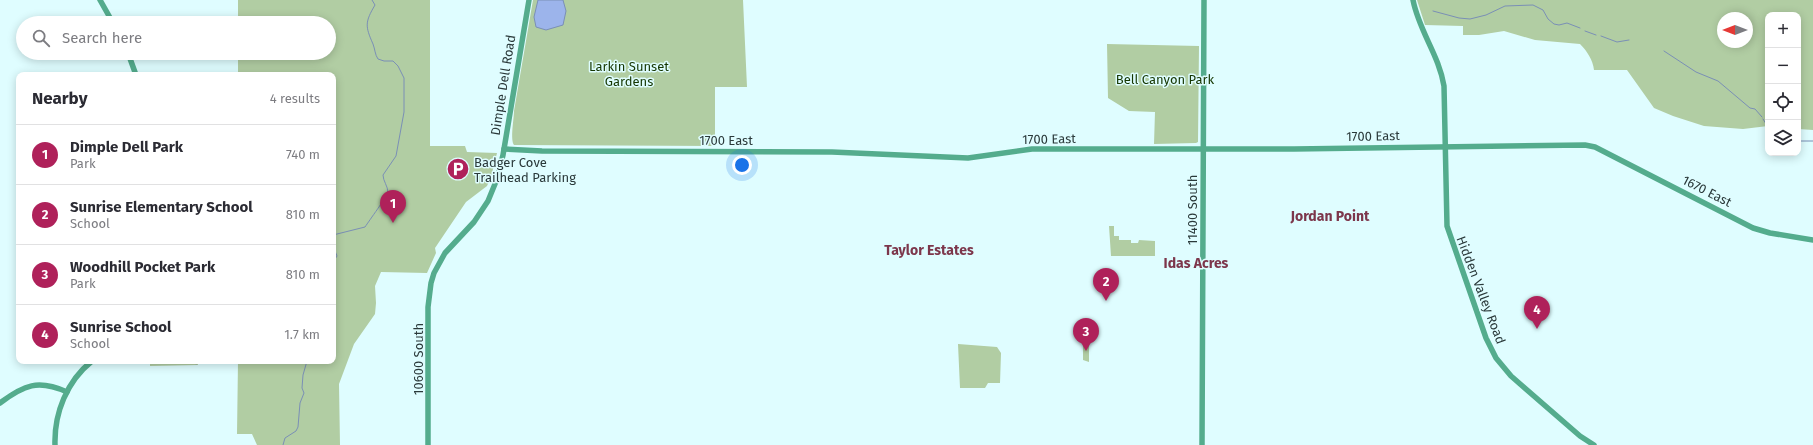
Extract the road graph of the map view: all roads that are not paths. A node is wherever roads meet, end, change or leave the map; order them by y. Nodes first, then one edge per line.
1 (100, 0) edge
2 (529, 0) edge
3 (1204, 0) edge
4 (1413, 0) edge
5 (109, 16) edge
6 (131, 60) edge
7 (135, 72) edge
8 (1446, 146) junction
9 (1595, 147) joint
10 (1204, 148) junction
11 (504, 149) junction
12 (1813, 240) edge
13 (434, 273) joint
14 (89, 364) edge
15 (67, 392) junction
16 (0, 403) edge
17 (55, 445) edge
18 (428, 445) edge
19 (1202, 445) edge
20 (1594, 445) edge

1 - 5 main road
2 - 11 main road, Dimple Dell Road
3 - 10 main road, 11400 South
4 - 8 main road, Hidden Valley Road
6 - 7 main road
8 - 9 main road, 1700 East
8 - 10 main road, 1700 East
8 - 20 main road, Hidden Valley Road
9 - 12 main road, 1670 East
10 - 11 main road, 1700 East
10 - 19 main road, 11400 South
11 - 13 main road, Dimple Dell Road
13 - 18 main road, 10600 South
14 - 15 main road
15 - 16 main road
15 - 17 main road

